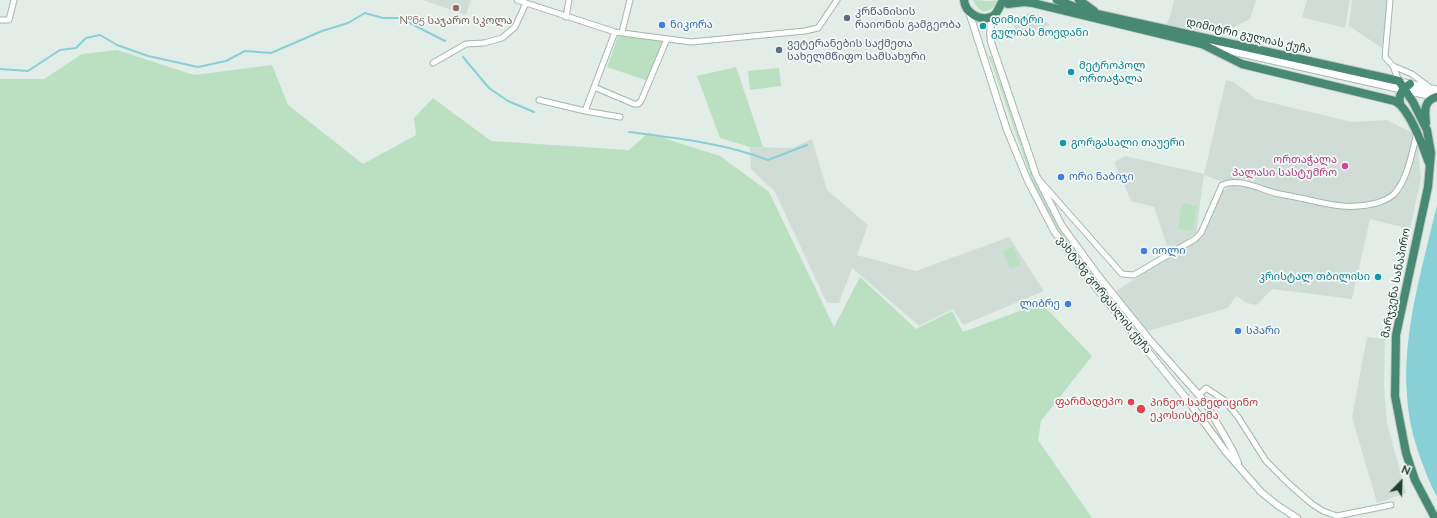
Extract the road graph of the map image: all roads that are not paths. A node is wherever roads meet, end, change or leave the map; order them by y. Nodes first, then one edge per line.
1 (14, 0) edge
2 (517, 0) edge
3 (568, 0) edge
4 (630, 0) edge
5 (837, 0) edge
6 (1057, 0) edge
7 (1079, 0) edge
8 (1390, 0) edge
9 (1007, 1) edge
10 (526, 3) junction
11 (964, 4) edge
12 (995, 14) junction
13 (1100, 14) junction
14 (566, 17) junction
15 (0, 20) edge
16 (615, 32) junction
17 (622, 32) junction
18 (667, 39) junction
19 (1202, 44) junction
20 (433, 64) dead end
21 (1393, 66) junction
22 (1404, 85) junction
23 (594, 86) junction
24 (1435, 93) edge
25 (539, 100) dead end
26 (1400, 104) junction
27 (585, 111) junction
28 (620, 117) dead end
29 (1427, 130) junction
30 (1416, 133) junction
31 (1430, 166) junction
32 (1036, 175) junction
33 (1188, 383) junction
34 (1180, 391) junction
35 (1197, 393) junction
36 (1186, 398) junction
37 (1240, 468) junction
38 (1391, 505) dead end
39 (1297, 518) edge
40 (1435, 518) edge

1 - 15 street
2 - 10 street
3 - 14 street
4 - 17 street
5 - 18 street
6 - 13 highway, დიმიტრი გულიას ქუჩა
7 - 13 highway
8 - 21 street
9 - 12 highway
9 - 19 highway, დიმიტრი გულიას ქუჩა
10 - 14 street
10 - 20 street
11 - 12 highway
11 - 34 street, ვახტანგ გორგასლის ქუჩა
12 - 32 street, ვახტანგ გორგასლის ქუჩა
13 - 22 highway, დიმიტრი გულიას ქუჩა
14 - 16 street
16 - 17 street
16 - 23 street
17 - 18 street
18 - 23 street
19 - 22 main road, დიმიტრი გულიას ქუჩა
19 - 26 highway, დიმიტრი გულიას ქუჩა
21 - 22 street
21 - 24 street
22 - 24 main road, დიმიტრი გულიას ქუჩა
22 - 26 highway
22 - 29 highway, მარჯვენა სანაპირო
23 - 27 street
24 - 29 highway
25 - 27 street
26 - 30 highway, მარჯვენა სანაპირო
27 - 28 street
29 - 31 highway, მარჯვენა სანაპირო
30 - 31 highway, მარჯვენა სანაპირო
30 - 32 street
31 - 40 highway, მარჯვენა სანაპირო
32 - 33 street, ვახტანგ გორგასლის ქუჩა
33 - 34 street
33 - 35 street, ვახტანგ გორგასლის ქუჩა
34 - 36 street, ვახტანგ გორგასლის ქუჩა
35 - 36 street
35 - 37 street, ვახტანგ გორგასლის ქუჩა
35 - 38 street
36 - 37 street, ვახტანგ გორგასლის ქუჩა
37 - 39 street, ვახტანგ გორგასლის ქუჩა

